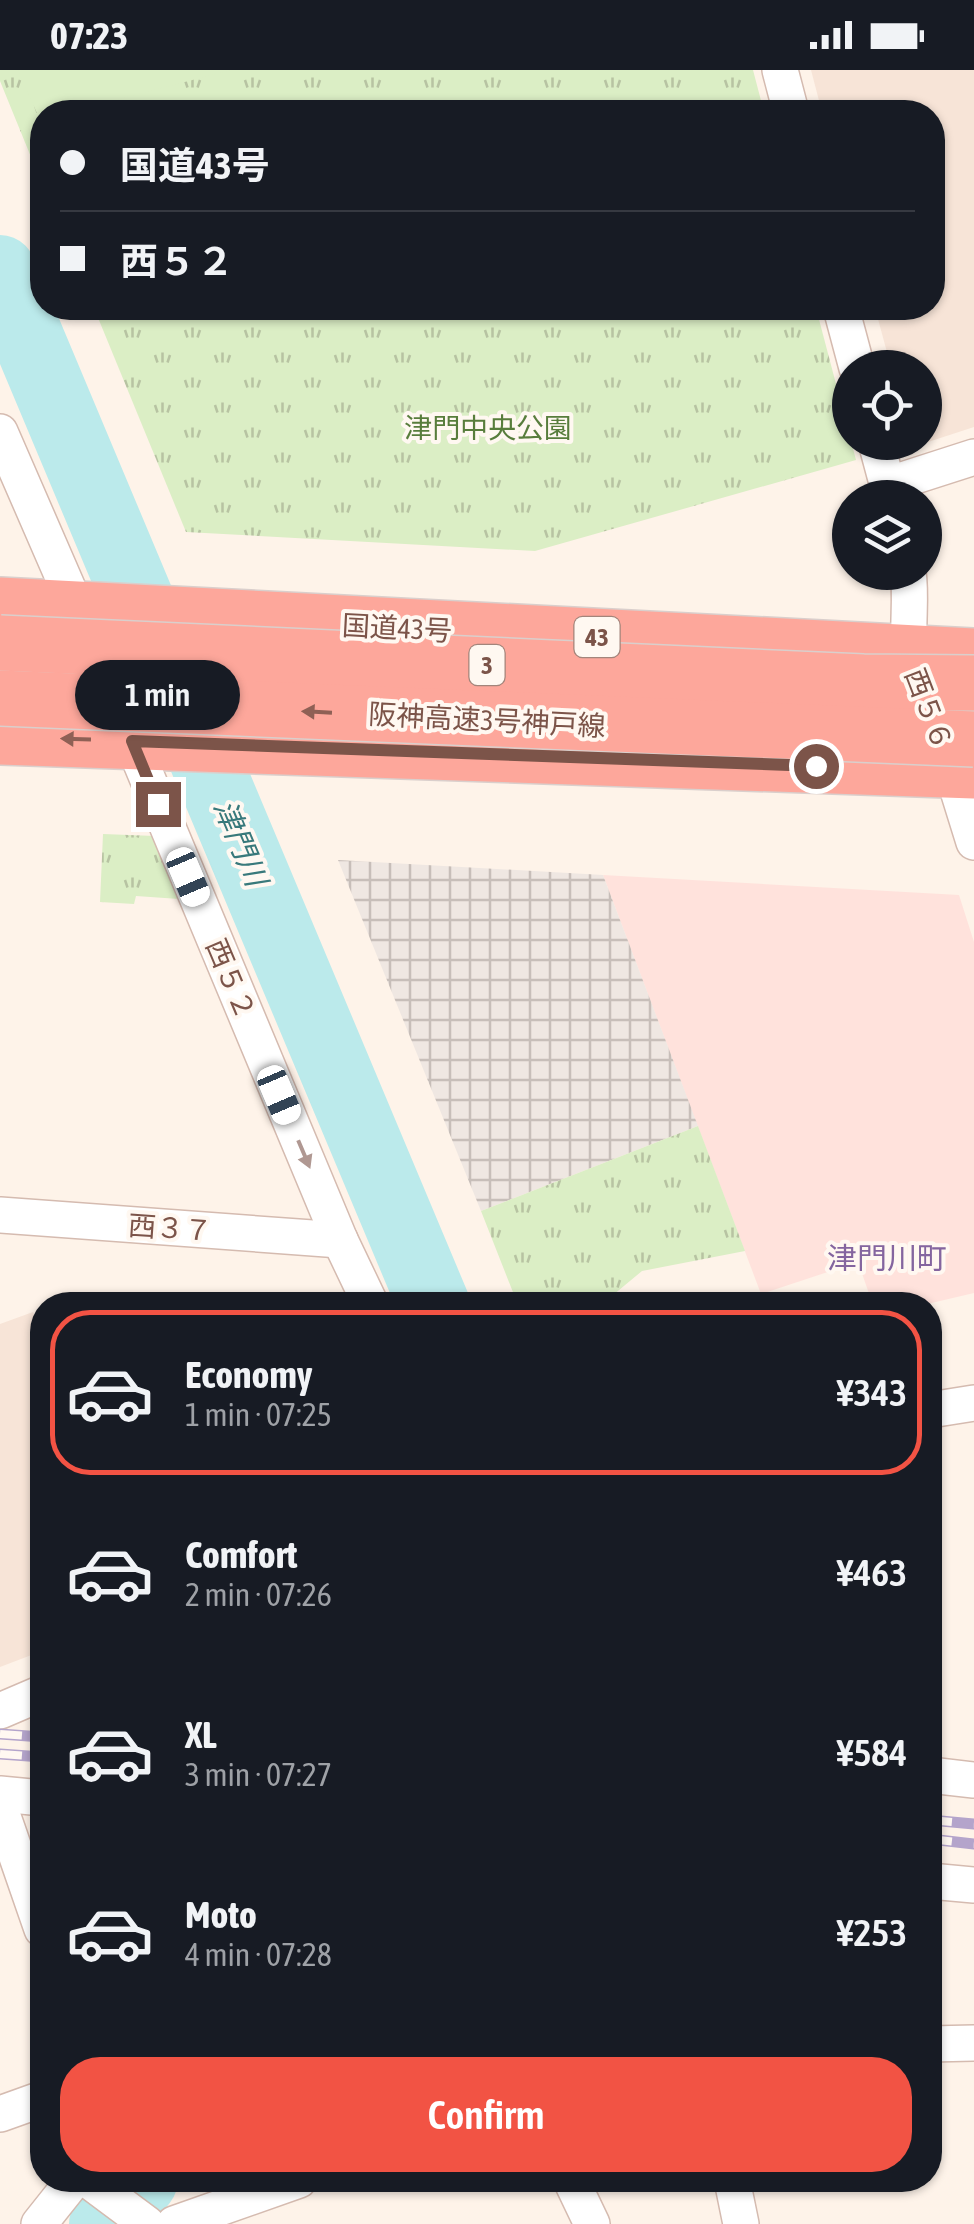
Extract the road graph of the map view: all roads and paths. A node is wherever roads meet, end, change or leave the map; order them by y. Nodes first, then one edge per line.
1 (780, 70) edge
2 (788, 100) edge
3 (845, 320) edge
4 (852, 350) edge
5 (0, 432) edge
6 (974, 456) edge
7 (916, 480) edge
8 (910, 590) edge
9 (0, 606) edge
10 (86, 611) junction
11 (0, 643) edge
12 (908, 652) junction
13 (974, 656) edge
14 (974, 683) edge
15 (0, 698) edge
16 (0, 736) edge
17 (142, 741) junction
18 (967, 760) edge
19 (974, 842) edge
20 (0, 1215) edge
21 (340, 1240) junction
22 (365, 1292) edge
23 (974, 1403) edge
24 (942, 1408) edge
25 (30, 1695) edge
26 (0, 1712) edge
27 (942, 1777) edge
28 (974, 1780) edge
29 (0, 1794) edge
30 (30, 1797) edge
31 (0, 1808) edge
32 (942, 1882) edge
33 (974, 1885) edge
34 (30, 1894) edge
35 (974, 2043) edge
36 (942, 2044) edge
37 (30, 2103) edge
38 (0, 2114) edge
39 (65, 2192) edge
40 (104, 2192) edge
41 (264, 2192) edge
42 (577, 2192) edge
43 (734, 2192) edge
44 (40, 2224) edge
45 (147, 2224) edge
46 (174, 2224) edge
47 (592, 2224) edge
48 (741, 2224) edge

1 - 2 street
3 - 4 street
5 - 10 street, 西５２
6 - 7 street
8 - 12 street, 西５６
9 - 10 highway, 国道43号 / 43
10 - 12 highway, 国道43号 / 43
10 - 17 street, 西５２
11 - 14 highway, 阪神高速3号神戸線 / 3, bridge
12 - 13 highway, 国道43号 / 43
12 - 18 street, 西５６
18 -> 15 highway, 阪神高速3号神戸線 / 3, bridge
17 -> 16 highway
17 - 18 highway
17 -> 21 street, 西５２
18 - 19 street, 西５６
20 - 21 street, 西３７
21 - 22 street, 西５２
23 - 24 street
25 - 26 street
27 - 28 street
29 - 30 street
31 - 34 street
32 - 33 street
35 - 36 street
37 - 38 street
39 - 44 street
40 - 45 street
41 - 46 street
42 - 47 street
43 - 48 street

